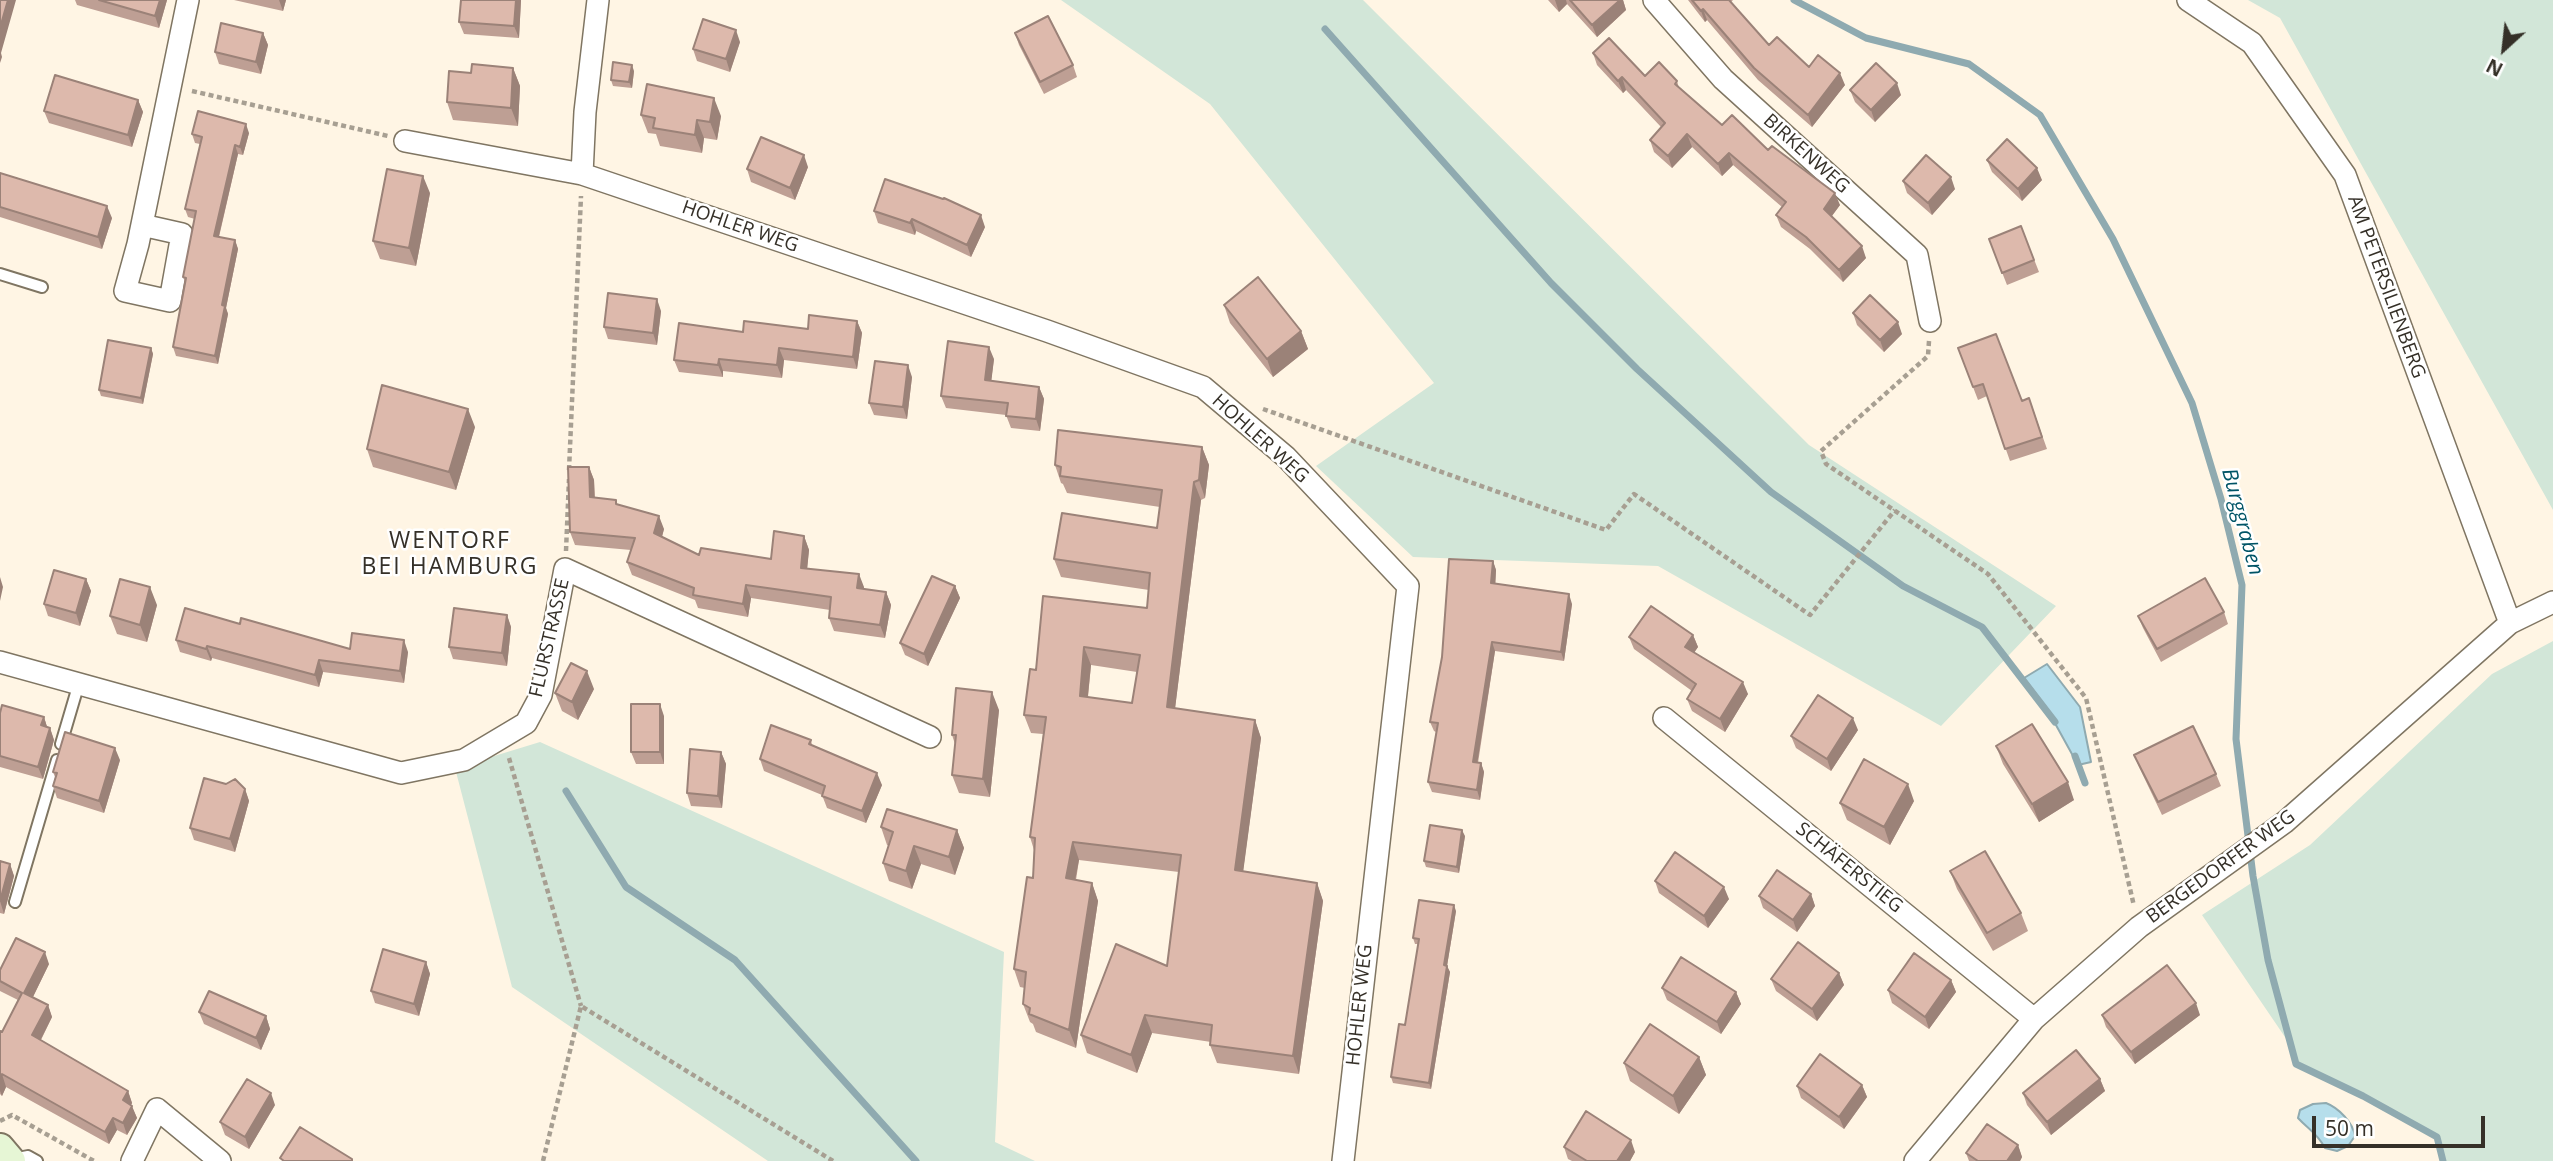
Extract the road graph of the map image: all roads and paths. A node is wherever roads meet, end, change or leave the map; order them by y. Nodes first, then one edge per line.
1 (188, 0) edge
2 (598, 0) edge
3 (1654, 0) edge
4 (2188, 0) edge
5 (170, 86) junction
6 (405, 141) joint
7 (582, 174) junction
8 (142, 225) dead end
9 (0, 274) edge
10 (42, 286) dead end
11 (1930, 321) joint
12 (1255, 406) dead end
13 (1895, 510) junction
14 (565, 569) junction
15 (2553, 602) edge
16 (2511, 623) junction
17 (0, 662) edge
18 (79, 683) junction
19 (1664, 718) dead end
20 (502, 735) junction
21 (930, 737) dead end
22 (15, 902) dead end
23 (2139, 928) junction
24 (581, 1006) junction
25 (2034, 1019) junction
26 (0, 1121) edge
27 (94, 1161) edge
28 (132, 1161) edge
29 (220, 1161) edge
30 (543, 1161) edge
31 (833, 1161) edge
32 (1343, 1161) edge
33 (1914, 1161) edge

1 - 5 street
2 - 7 street
3 - 11 street, BIRKENWEG
4 - 16 street, AM PETERSILIENBERG
5 - 6 path
5 - 8 street
6 - 7 street, HOHLER WEG
7 - 14 path
7 - 32 street, HOHLER WEG
9 - 10 lane
11 - 13 path
12 - 13 path
13 - 23 path
14 - 20 street, FLURSTRASSE
14 - 21 street, FLURSTRASSE
15 - 16 street, BERGEDORFER WEG
16 - 23 street, BERGEDORFER WEG
17 - 18 street, FLURSTRASSE
18 - 20 street, FLURSTRASSE
18 - 22 lane
19 - 25 street, SCHÄFERSTIEG
20 - 24 path
23 - 25 street, BERGEDORFER WEG
24 - 30 path
24 - 31 path
25 - 33 street, BERGEDORFER WEG
26 - 27 path
28 - 29 street

